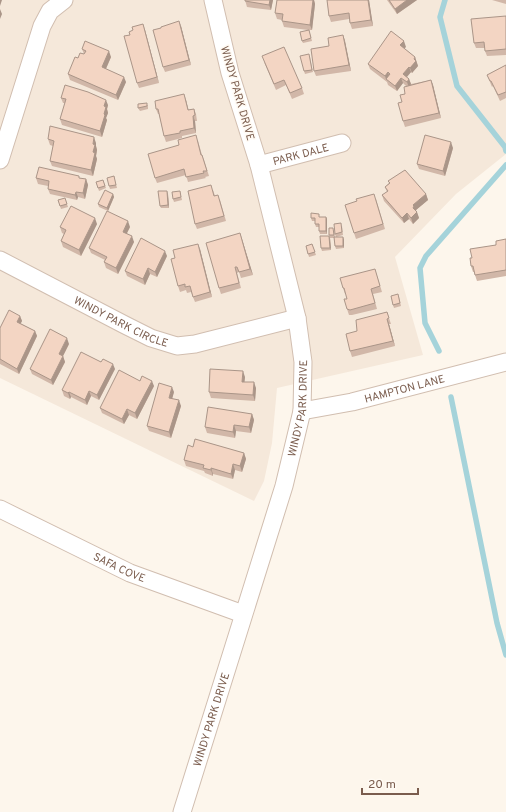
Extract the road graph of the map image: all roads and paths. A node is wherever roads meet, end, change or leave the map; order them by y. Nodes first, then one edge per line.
1 (64, 0) edge
2 (213, 0) edge
3 (342, 143) dead end
4 (0, 160) edge
5 (259, 165) junction
6 (0, 260) edge
7 (297, 318) junction
8 (506, 362) edge
9 (302, 411) junction
10 (0, 509) edge
11 (243, 614) junction
12 (182, 812) edge

1 - 4 street
2 - 5 street, WINDY PARK DRIVE
3 - 5 street, PARK DALE
5 - 7 street, WINDY PARK DRIVE
6 - 7 street, WINDY PARK CIRCLE
7 - 9 street, WINDY PARK DRIVE
8 - 9 street, HAMPTON LANE
9 - 11 street, WINDY PARK DRIVE
10 - 11 street, SAFA COVE
11 - 12 street, WINDY PARK DRIVE

